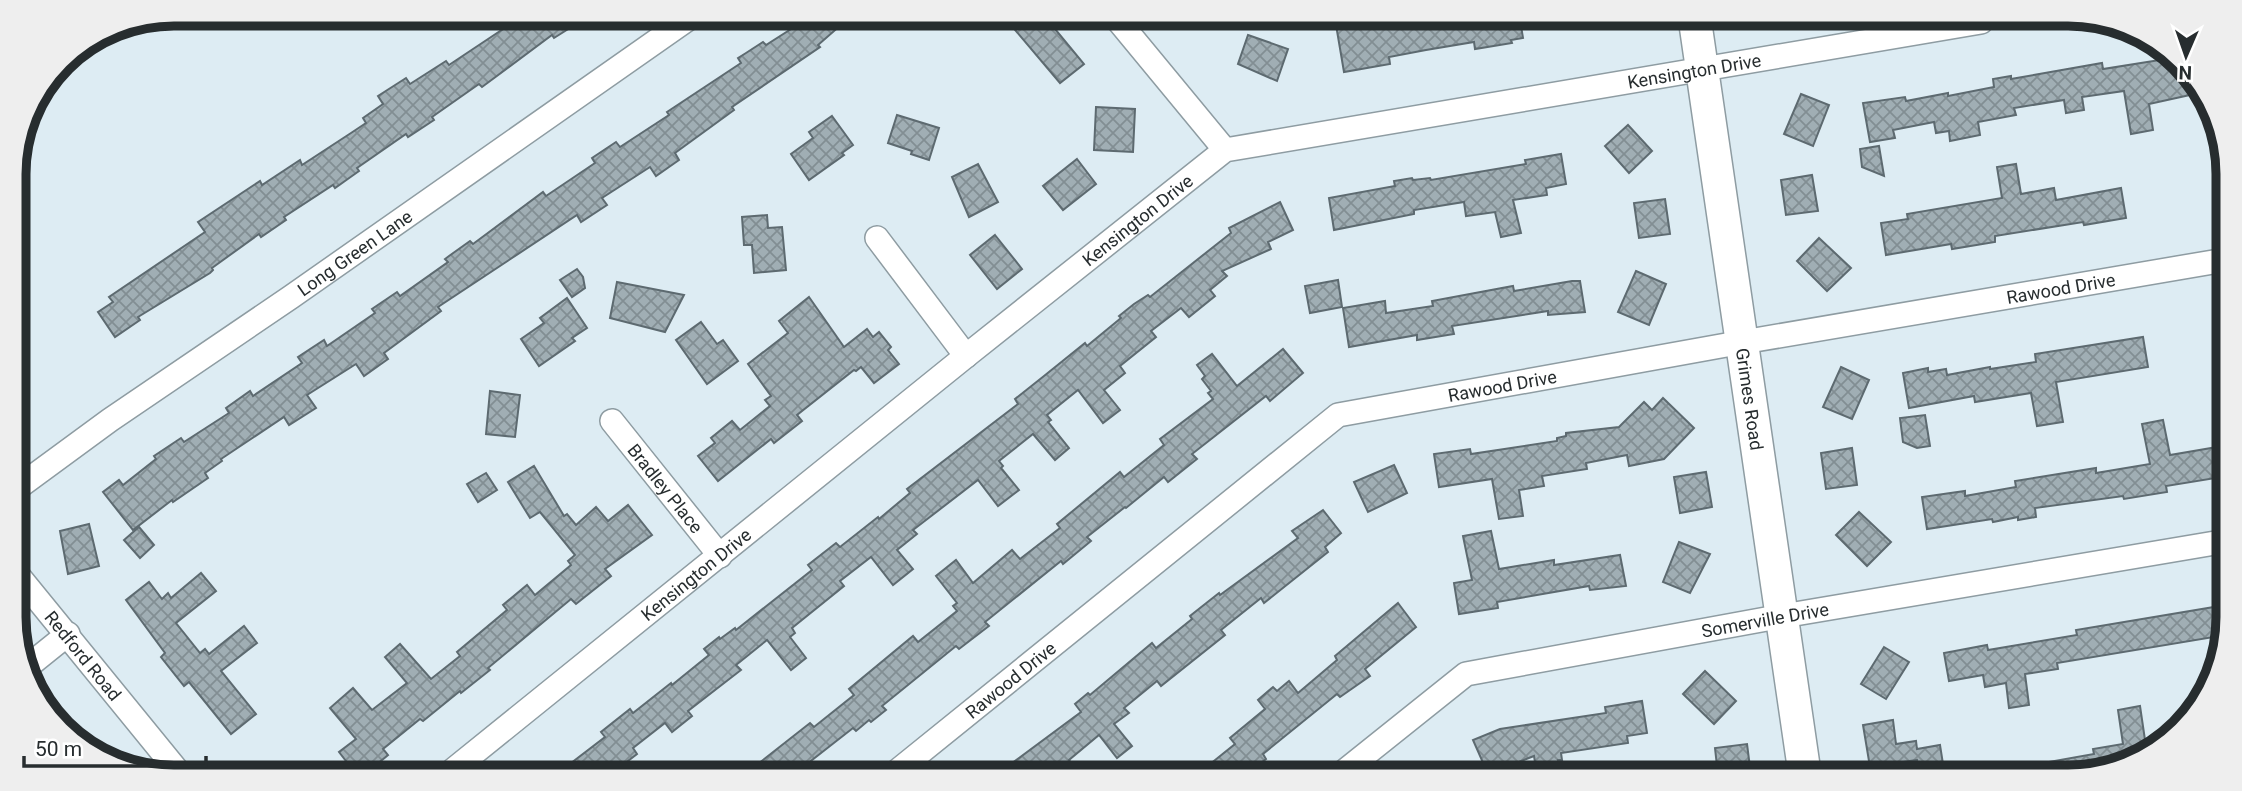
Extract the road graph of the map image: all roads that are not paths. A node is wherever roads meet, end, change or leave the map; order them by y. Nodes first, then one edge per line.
1 (1123, 26) edge
2 (1696, 26) edge
3 (1957, 26) edge
4 (677, 27) edge
5 (1703, 70) junction
6 (1225, 150) junction
7 (877, 238) dead end
8 (2216, 263) edge
9 (1743, 342) junction
10 (966, 356) junction
11 (612, 421) dead end
12 (26, 481) edge
13 (2216, 543) edge
14 (720, 556) junction
15 (26, 584) edge
16 (1783, 616) junction
17 (68, 634) junction
18 (33, 662) edge
19 (1353, 764) edge
20 (1803, 764) edge
21 (173, 765) edge
22 (459, 765) edge
23 (905, 765) edge

1 - 6 street
2 - 5 street, Grimes Road
3 - 5 street, Kensington Drive
4 - 12 street, Long Green Lane
5 - 6 street, Kensington Drive
5 - 9 street, Grimes Road
6 - 10 street, Kensington Drive
7 - 10 street
8 - 9 street, Rawood Drive
9 - 16 street, Grimes Road
9 - 23 street, Rawood Drive
10 - 14 street, Kensington Drive
11 - 14 street, Bradley Place
13 - 16 street, Somerville Drive
14 - 22 street, Kensington Drive
15 - 17 street, Redford Road
16 - 19 street, Somerville Drive
16 - 20 street, Grimes Road
17 - 18 street
17 - 21 street, Redford Road

